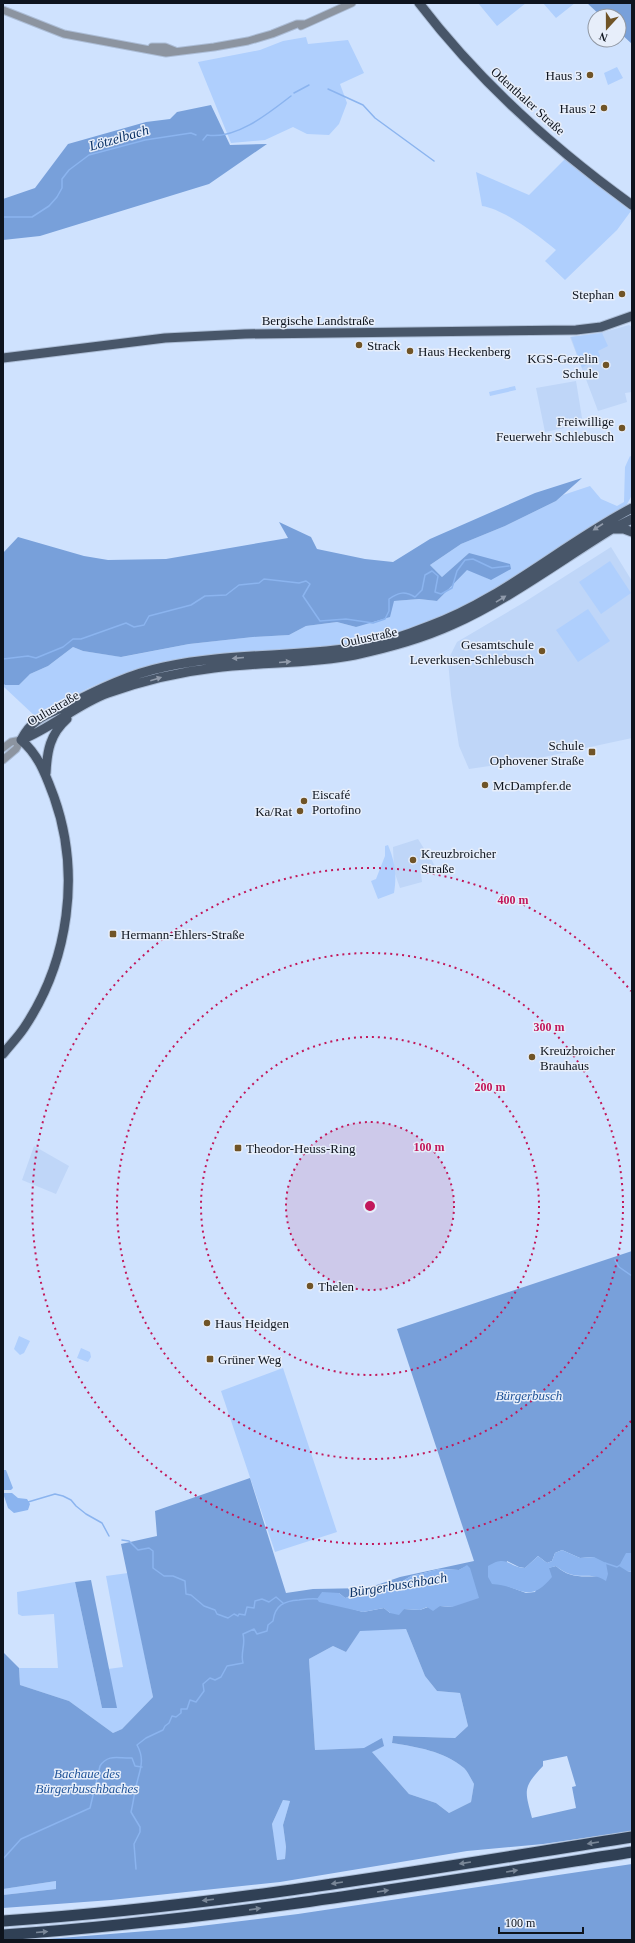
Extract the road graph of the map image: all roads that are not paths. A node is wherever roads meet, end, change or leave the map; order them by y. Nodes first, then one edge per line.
1 (352, 3) edge
2 (419, 3) edge
3 (3, 10) edge
4 (632, 205) edge
5 (632, 316) edge
6 (3, 358) edge
7 (632, 508) edge
8 (632, 519) edge
9 (612, 529) junction
10 (632, 532) edge
11 (119, 690) junction
12 (21, 740) junction
13 (3, 748) edge
14 (3, 760) edge
15 (46, 775) junction
16 (3, 1054) edge
17 (632, 1837) edge
18 (632, 1852) edge
19 (3, 1921) edge
20 (3, 1935) edge

1 - 3 street
2 - 4 main road, Odenthaler Straße
5 - 6 main road, Bergische Landstraße
7 -> 12 main road, Oulustraße
8 - 9 main road, Oulustraße
9 - 10 main road
11 -> 9 main road, Oulustraße
11 - 12 main road, Oulustraße
11 - 15 main road
12 - 13 street
12 - 14 street
12 - 15 main road
15 - 16 main road
17 -> 19 highway
20 -> 18 highway

